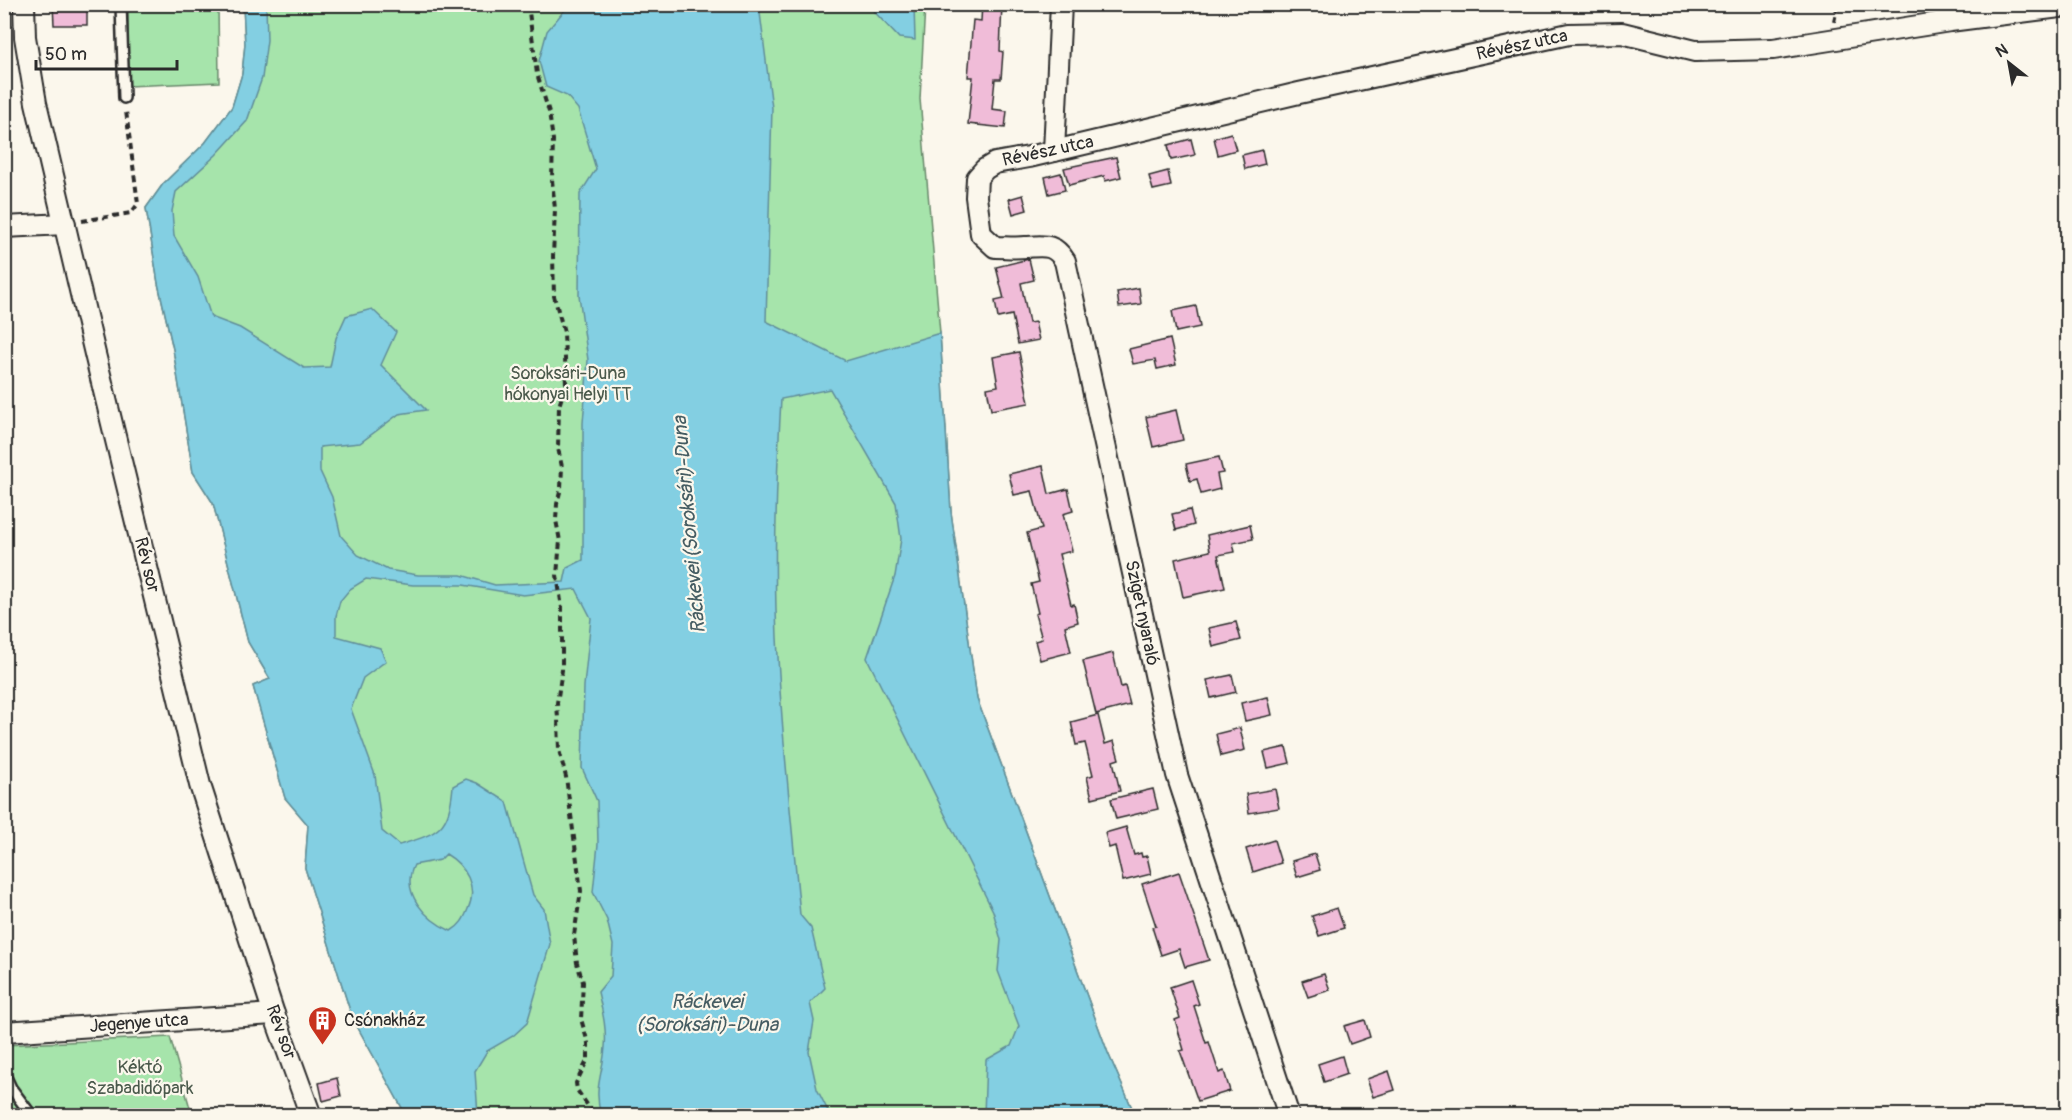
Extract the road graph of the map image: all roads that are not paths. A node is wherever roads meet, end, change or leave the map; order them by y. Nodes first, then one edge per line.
1 (24, 4) edge
2 (121, 4) edge
3 (1061, 4) edge
4 (2067, 6) edge
5 (124, 98) road end
6 (1054, 151) junction
7 (985, 169) joint
8 (65, 224) junction
9 (4, 227) edge
10 (274, 1014) junction
11 (4, 1032) edge
12 (4, 1073) edge
13 (32, 1116) edge
14 (311, 1116) edge
15 (1289, 1116) edge

1 - 8 street, Rév sor
2 - 5 lane
3 - 6 street
4 - 6 street, Révész utca
6 - 7 street, Révész utca
7 - 15 street, Sziget nyaraló
8 - 9 street
8 - 10 street, Rév sor
10 - 11 street, Jegenye utca
10 - 14 street, Rév sor
12 - 13 lane

